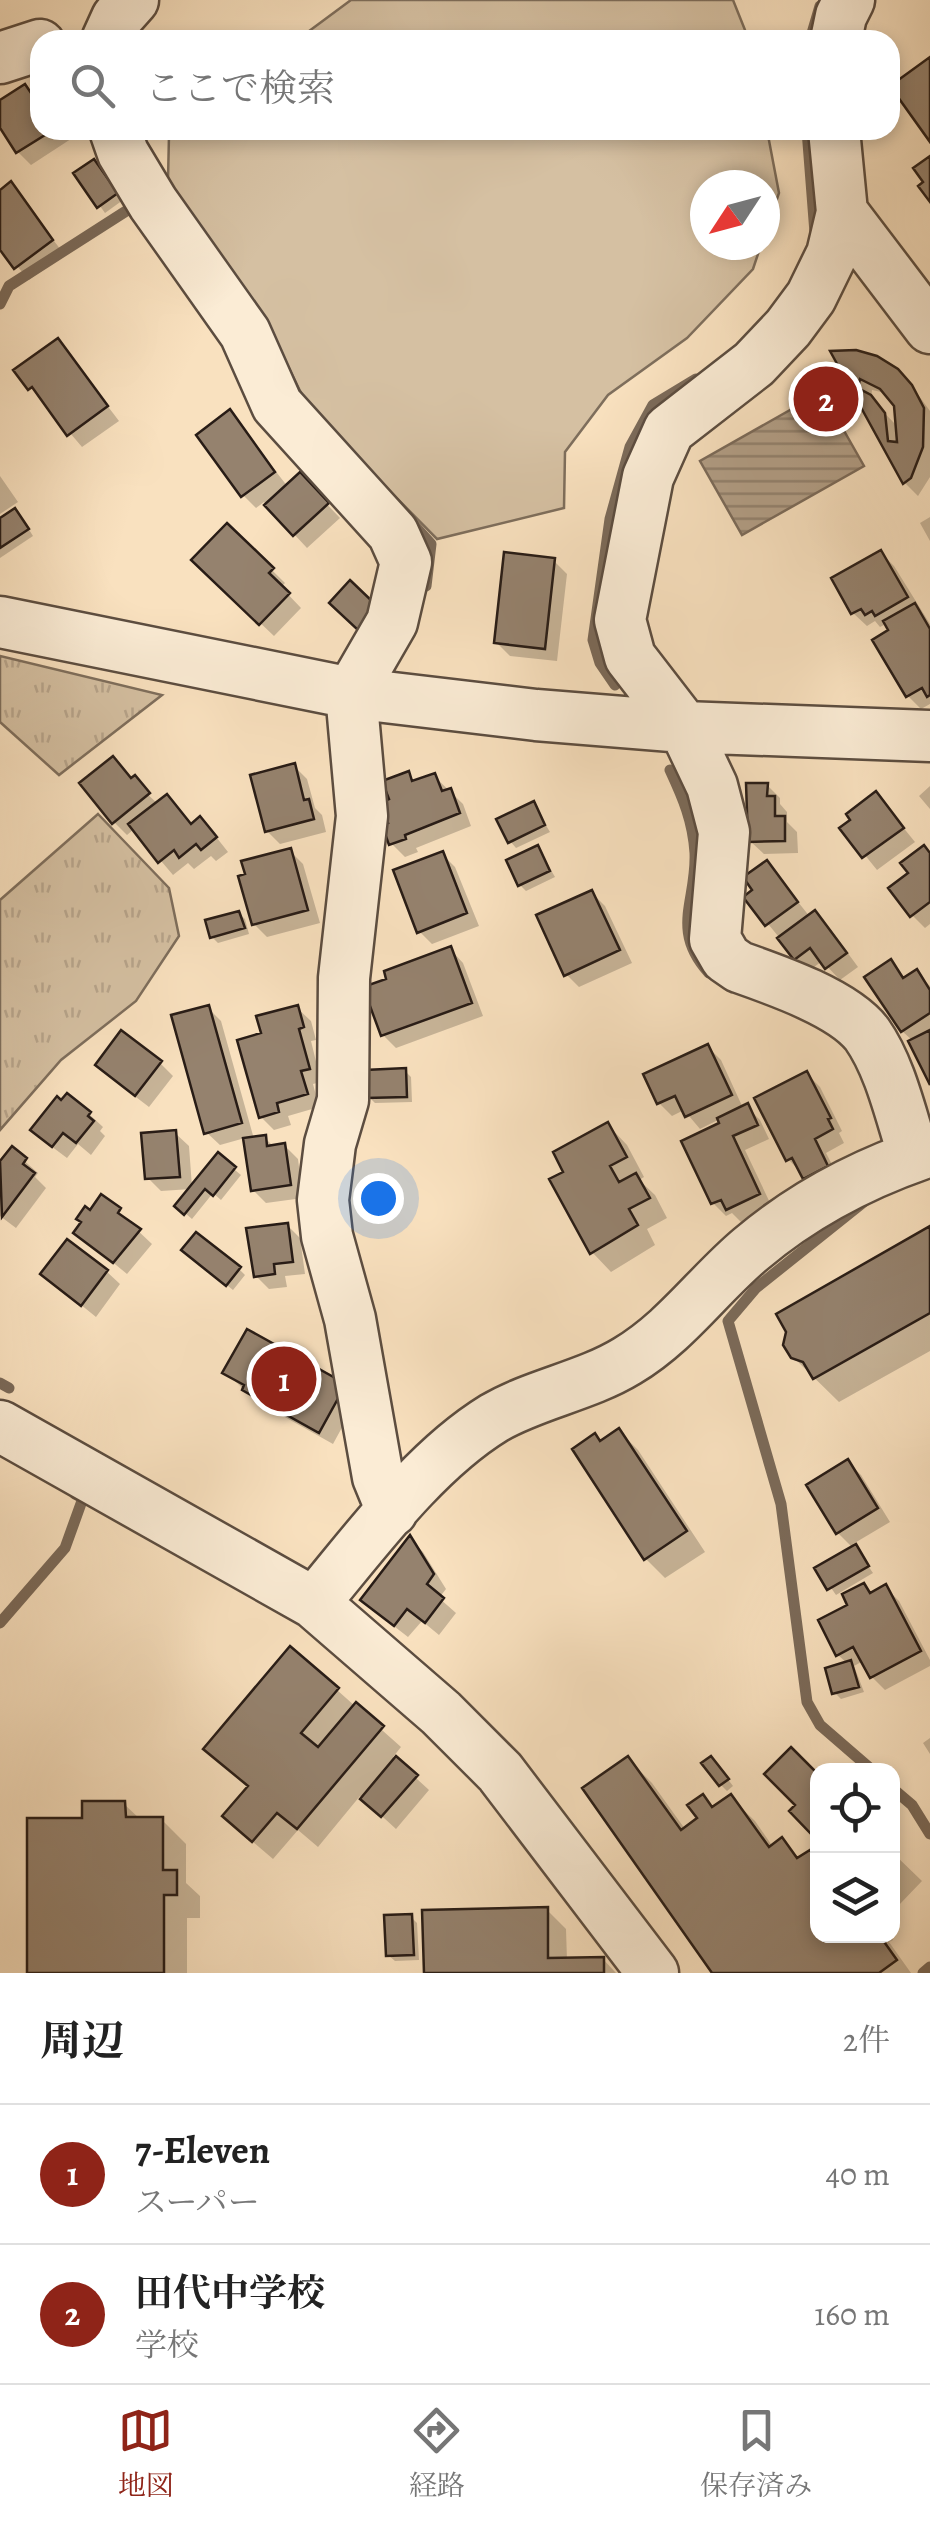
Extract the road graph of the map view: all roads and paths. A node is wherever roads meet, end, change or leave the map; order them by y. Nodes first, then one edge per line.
1 (132, 0) edge
2 (849, 0) edge
3 (112, 30) edge
4 (838, 30) edge
5 (30, 48) edge
6 (0, 58) edge
7 (118, 140) edge
8 (835, 140) edge
9 (842, 212) junction
10 (930, 328) edge
11 (0, 622) edge
12 (350, 693) junction
13 (684, 727) junction
14 (930, 736) edge
15 (922, 1154) edge
16 (0, 1426) edge
17 (392, 1511) junction
18 (314, 1603) junction
19 (653, 1973) edge

1 - 3 street
2 - 4 street
5 - 6 street
7 - 12 street
8 - 9 street
9 - 10 street
9 - 13 street
11 - 12 street
12 - 13 street
12 - 17 street
13 - 14 street
13 - 15 street
15 - 17 street
16 - 18 street
17 - 18 street
18 - 19 street

